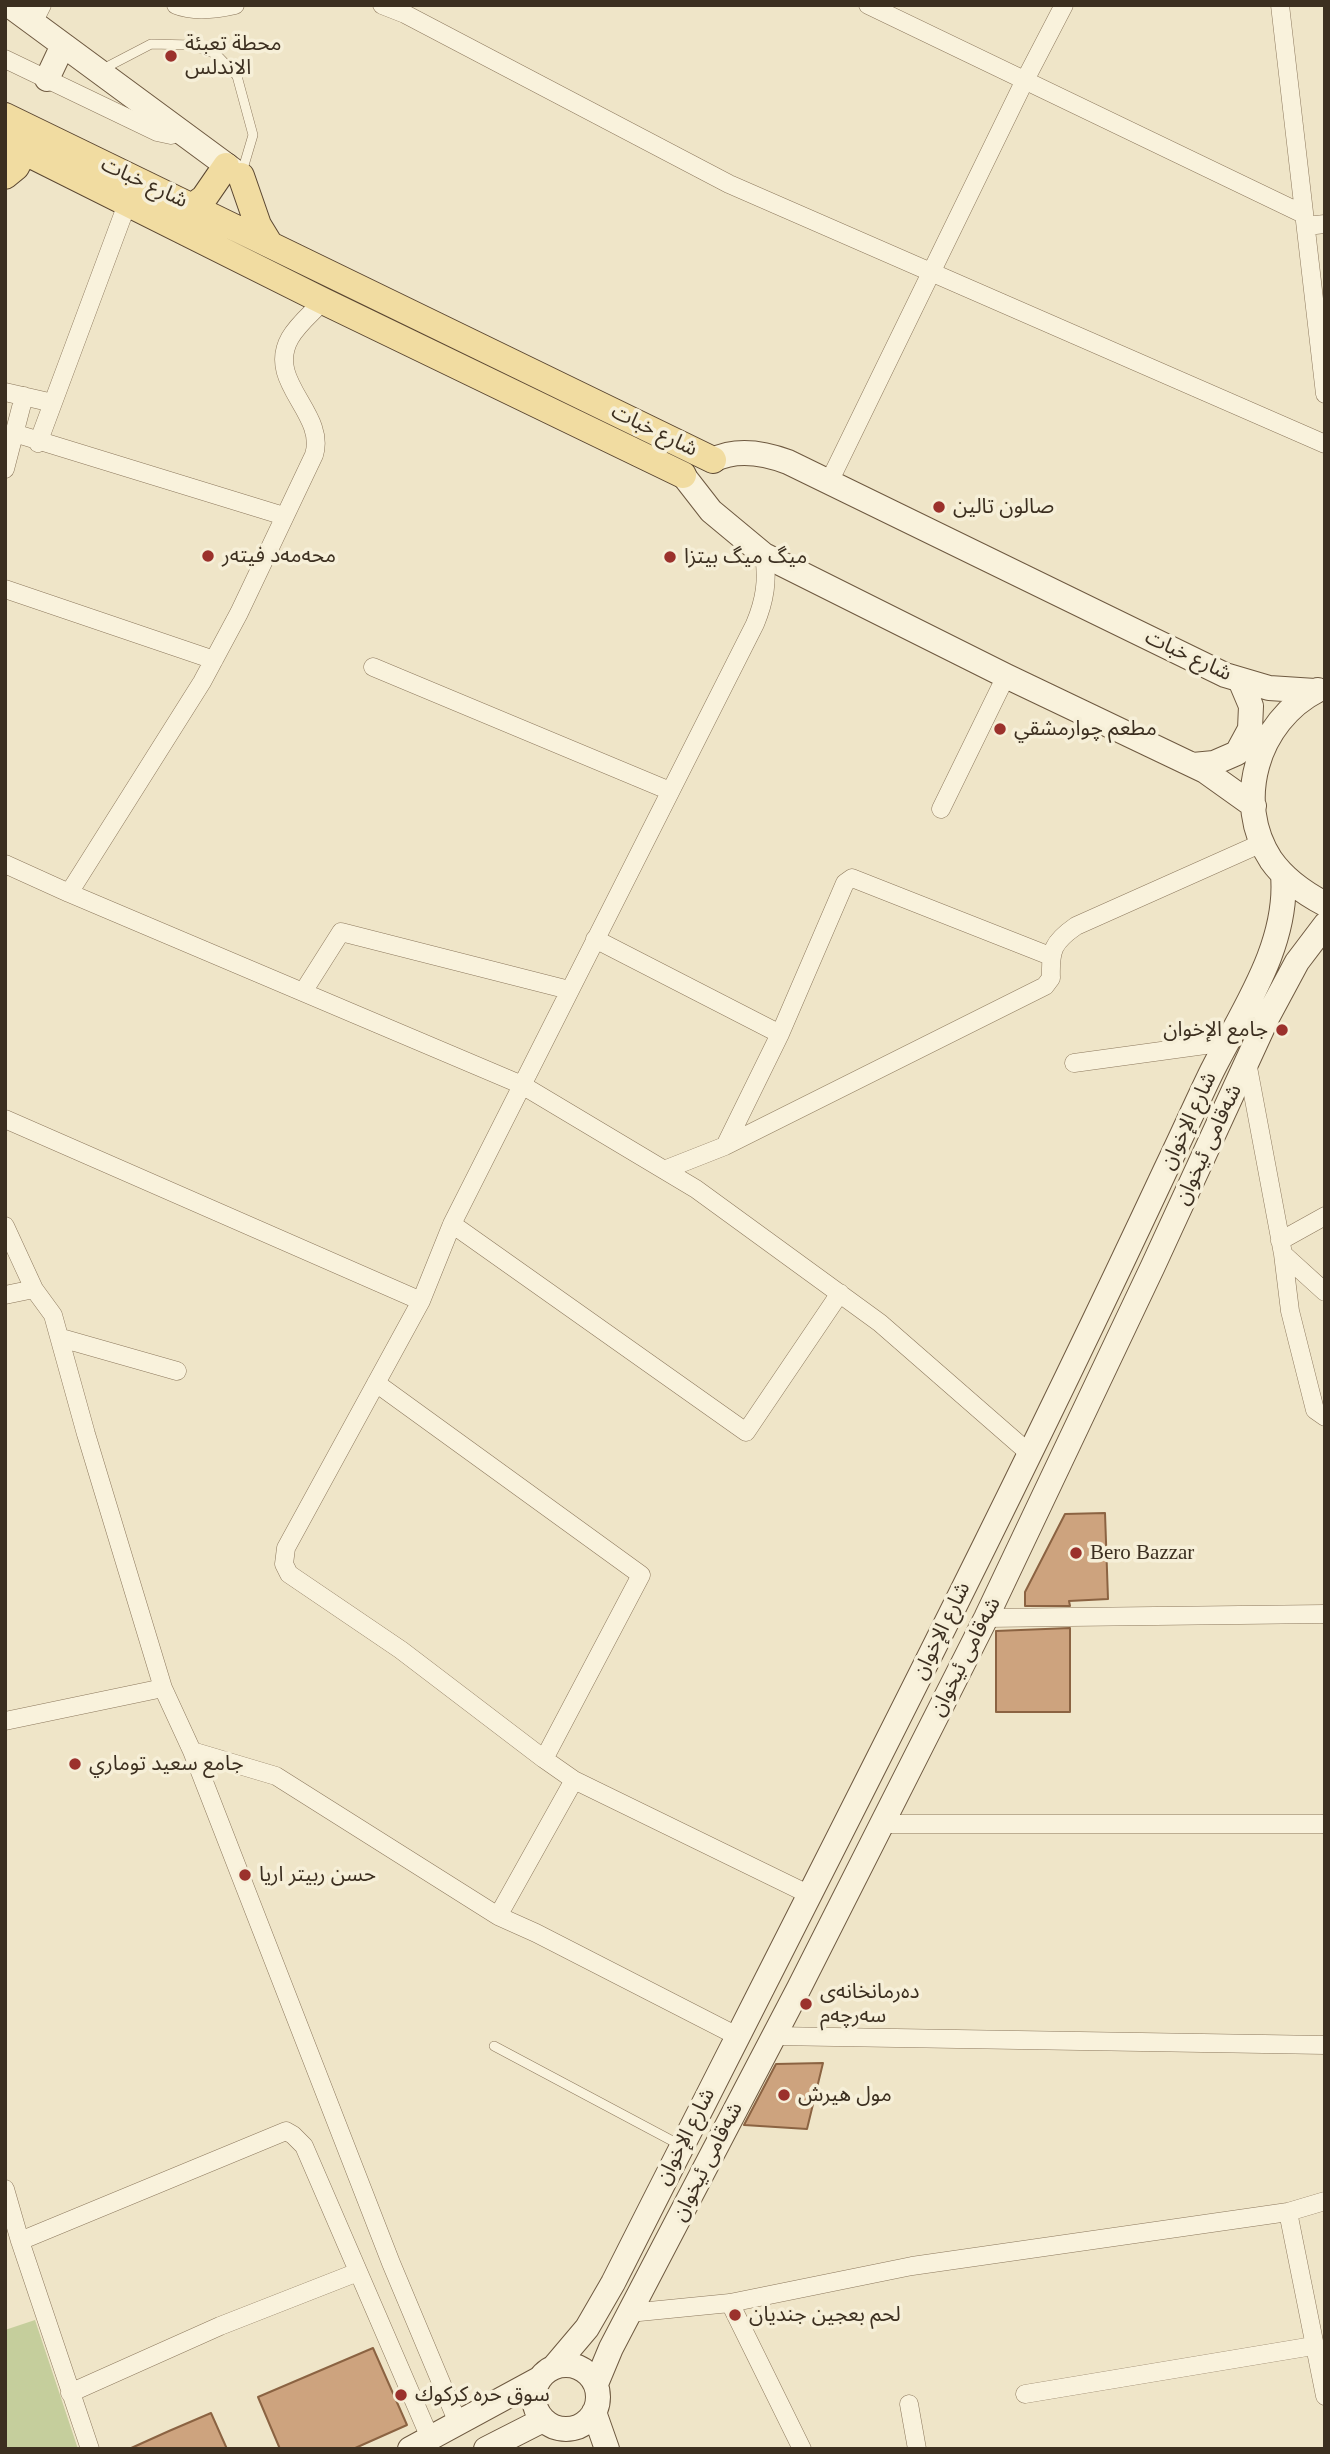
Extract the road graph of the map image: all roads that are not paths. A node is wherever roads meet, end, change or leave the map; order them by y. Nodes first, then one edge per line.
1 (9, 5) edge
2 (176, 5) edge
3 (235, 5) edge
4 (382, 5) edge
5 (869, 5) edge
6 (1064, 5) edge
7 (1285, 7) edge
8 (411, 10) edge
9 (37, 14) edge
10 (63, 46) junction
11 (5, 59) edge
12 (98, 71) junction
13 (47, 79) junction
14 (1024, 82) junction
15 (5, 116) edge
16 (180, 131) junction
17 (21, 141) edge
18 (233, 171) junction
19 (5, 176) edge
20 (127, 204) junction
21 (193, 206) junction
22 (1305, 220) junction
23 (1325, 224) edge
24 (269, 243) junction
25 (932, 274) junction
26 (323, 302) junction
27 (5, 392) edge
28 (1325, 394) edge
29 (24, 396) junction
30 (53, 403) junction
31 (14, 433) junction
32 (38, 443) junction
33 (1325, 444) edge
34 (713, 460) joint
35 (5, 469) edge
36 (682, 475) joint
37 (829, 482) junction
38 (284, 516) junction
39 (764, 555) junction
40 (5, 589) edge
41 (214, 660) junction
42 (373, 667) dead end
43 (1006, 676) junction
44 (1240, 680) junction
45 (1320, 689) edge
46 (1193, 765) junction
47 (670, 791) junction
48 (1254, 806) junction
49 (941, 808) dead end
50 (1262, 843) junction
51 (5, 864) edge
52 (1283, 875) junction
53 (69, 894) junction
54 (1325, 904) edge
55 (1279, 932) junction
56 (1318, 933) edge
57 (595, 939) junction
58 (1050, 956) junction
59 (569, 990) junction
60 (303, 992) junction
61 (780, 1034) junction
62 (1227, 1042) junction
63 (1247, 1061) junction
64 (1074, 1063) dead end
65 (522, 1085) junction
66 (5, 1119) edge
67 (725, 1146) junction
68 (664, 1170) junction
69 (1325, 1216) edge
70 (452, 1224) junction
71 (5, 1226) edge
72 (1282, 1248) junction
73 (34, 1289) junction
74 (1325, 1292) edge
75 (840, 1293) junction
76 (5, 1296) edge
77 (421, 1301) junction
78 (61, 1338) junction
79 (177, 1371) dead end
80 (376, 1384) junction
81 (1325, 1417) edge
82 (1029, 1453) junction
83 (1325, 1614) edge
84 (986, 1618) junction
85 (163, 1688) junction
86 (5, 1721) edge
87 (890, 1736) junction
88 (919, 1750) junction
89 (192, 1751) junction
90 (544, 1759) junction
91 (573, 1780) junction
92 (881, 1824) junction
93 (1325, 1824) edge
94 (810, 1895) junction
95 (498, 1916) junction
96 (737, 2036) junction
97 (774, 2036) junction
98 (1325, 2045) edge
99 (494, 2046) dead end
100 (682, 2146) junction
101 (5, 2189) edge
102 (1325, 2202) edge
103 (1288, 2211) junction
104 (10, 2221) edge
105 (20, 2241) junction
106 (358, 2272) junction
107 (730, 2303) junction
108 (629, 2313) junction
109 (1313, 2346) junction
110 (547, 2373) junction
111 (596, 2384) junction
112 (70, 2393) junction
113 (1025, 2394) dead end
114 (1325, 2396) edge
115 (909, 2404) dead end
116 (594, 2412) junction
117 (458, 2423) junction
118 (558, 2432) edge
119 (420, 2444) edge
120 (90, 2449) edge
121 (486, 2449) edge
122 (607, 2449) edge
123 (802, 2449) edge
124 (917, 2449) edge

1 - 9 main road
2 - 3 street
4 - 8 street
5 - 14 street
6 - 14 street
7 - 22 street
8 - 25 street
9 - 10 main road
10 - 12 main road
10 - 13 main road
11 - 13 street
12 - 16 main road
12 - 18 lane
13 - 16 street
14 - 22 street
14 - 25 street
15 - 17 main road, شارع خبات
16 - 18 main road
17 - 19 main road
17 - 20 main road, شارع خبات
17 - 21 main road, شارع خبات
18 - 21 main road
18 - 24 main road
20 - 26 main road, شارع خبات
20 - 30 street
21 - 24 main road, شارع خبات
22 - 23 street
22 - 28 street
24 - 34 main road, شارع خبات
25 - 33 street
25 - 37 street
26 - 36 main road, شارع خبات
26 - 38 street
27 - 29 street
29 - 30 street
29 - 31 street
30 - 32 street
31 - 32 street
31 - 35 street
32 - 38 street
34 - 37 main road, شارع خبات
36 - 39 main road, شارع خبات
37 - 44 main road, شارع خبات
38 - 41 street
39 - 43 main road, شارع خبات
39 - 47 street
40 - 41 street
41 - 53 street
42 - 47 street
43 - 46 main road, شارع خبات
43 - 49 street
44 - 45 main road, شارع خبات
44 - 46 main road
45 - 48 main road
46 - 48 main road, شارع خبات
47 - 57 street
48 - 50 main road
50 - 52 main road
50 - 58 street
51 - 53 street
52 - 54 main road
52 - 55 main road, شارع الإخوان
53 - 60 street
55 - 56 main road
55 - 62 main road, شارع الإخوان
56 - 63 main road, شەقامی ئیخوان
57 - 59 street
57 - 61 street
58 - 61 street
58 - 67 street
59 - 60 street
59 - 65 street
60 - 65 street
61 - 67 street
62 - 64 street
62 - 82 main road, شارع الإخوان
63 - 72 street
63 - 84 main road, شەقامی ئیخوان
65 - 68 street
65 - 70 street
66 - 77 street
67 - 68 street
68 - 75 street
69 - 72 street
70 - 75 street
70 - 77 street
71 - 73 street
72 - 74 street
72 - 81 street
73 - 76 street
73 - 78 street
75 - 82 street
77 - 80 street
78 - 79 street
78 - 85 street
80 - 90 street
80 - 90 street
82 - 87 main road, شارع الإخوان
83 - 84 street
84 - 88 main road, شەقامی ئیخوان
85 - 86 street
85 - 89 street
87 - 88 main road
87 - 94 main road, شارع الإخوان
88 - 92 main road, شەقامی ئیخوان
89 - 95 street
89 - 117 street
90 - 91 street
91 - 94 street
91 - 95 street
92 - 93 street
92 - 97 main road, شەقامی ئیخوان
94 - 96 main road, شارع الإخوان
95 - 96 street
96 - 100 main road, شارع الإخوان
97 - 98 street
97 - 108 main road, شەقامی ئیخوان
99 - 100 lane
100 - 110 main road, شارع الإخوان
101 - 104 street
102 - 103 street
103 - 107 street
103 - 109 street
104 - 105 street
105 - 106 street
105 - 112 street
106 - 112 street
106 - 119 street
107 - 108 street
107 - 123 street
108 - 111 main road, شەقامی ئیخوان
109 - 113 street
109 - 114 street
110 - 111 main road
110 - 117 main road
110 - 118 main road
111 - 116 main road
112 - 120 street
115 - 124 street
116 - 118 main road
116 - 122 main road
117 - 119 main road
118 - 121 main road

